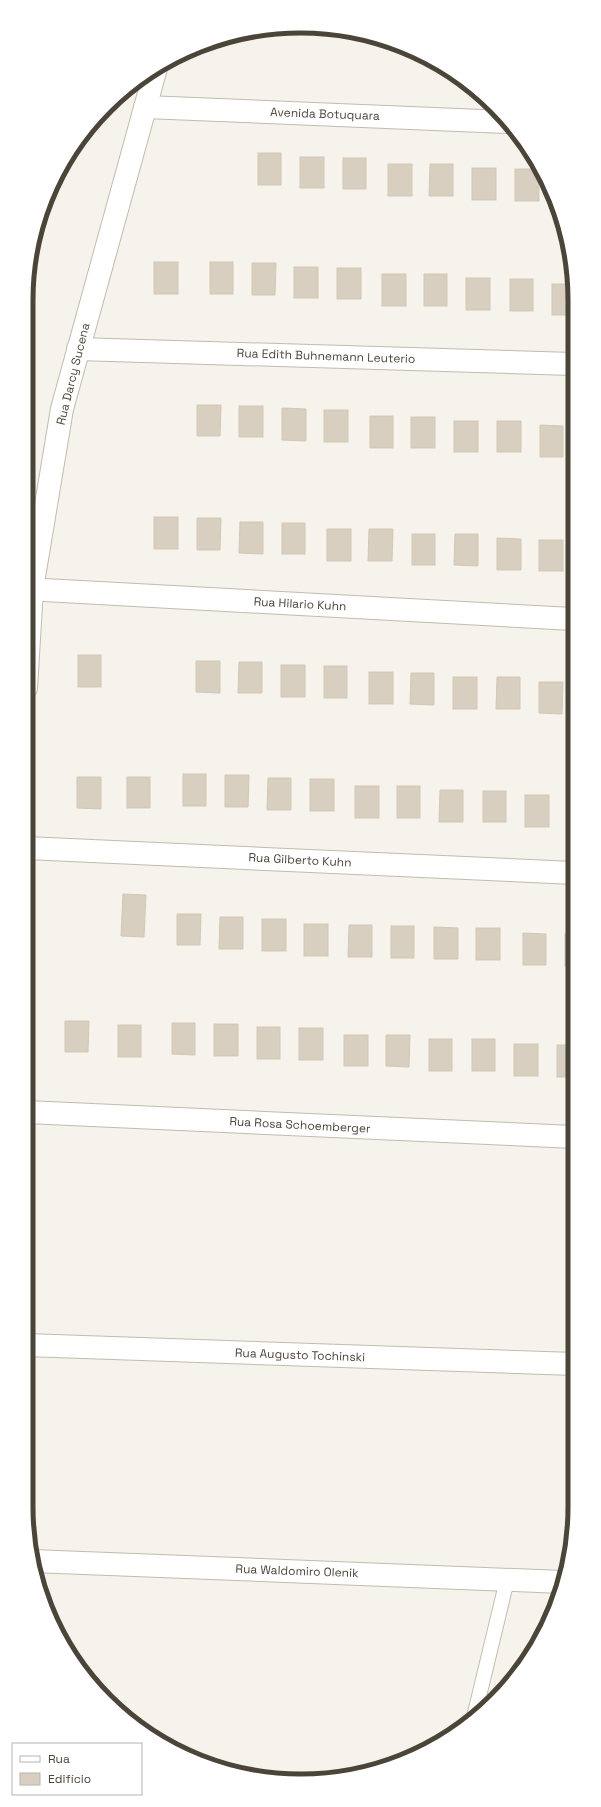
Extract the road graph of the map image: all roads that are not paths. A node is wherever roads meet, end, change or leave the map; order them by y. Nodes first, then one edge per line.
1 (153, 77) edge
2 (145, 107) junction
3 (500, 122) edge
4 (78, 349) junction
5 (568, 364) edge
6 (33, 567) edge
7 (33, 589) edge
8 (568, 619) edge
9 (33, 848) edge
10 (568, 873) edge
11 (33, 1112) edge
12 (568, 1137) edge
13 (33, 1345) edge
14 (568, 1364) edge
15 (39, 1561) edge
16 (507, 1580) junction
17 (557, 1582) edge
18 (476, 1709) edge

1 - 2 street, Rua Darcy Sucena
2 - 3 street, Avenida Botuquara
2 - 4 street, Rua Darcy Sucena
4 - 5 street, Rua Edith Buhnemann Leuterio
4 - 6 street, Rua Darcy Sucena
7 - 8 street, Rua Hilario Kuhn
9 - 10 street, Rua Gilberto Kuhn
11 - 12 street, Rua Rosa Schoemberger
13 - 14 street, Rua Augusto Tochinski
15 - 16 street, Rua Waldomiro Olenik
16 - 17 street, Rua Waldomiro Olenik
16 - 18 lane

